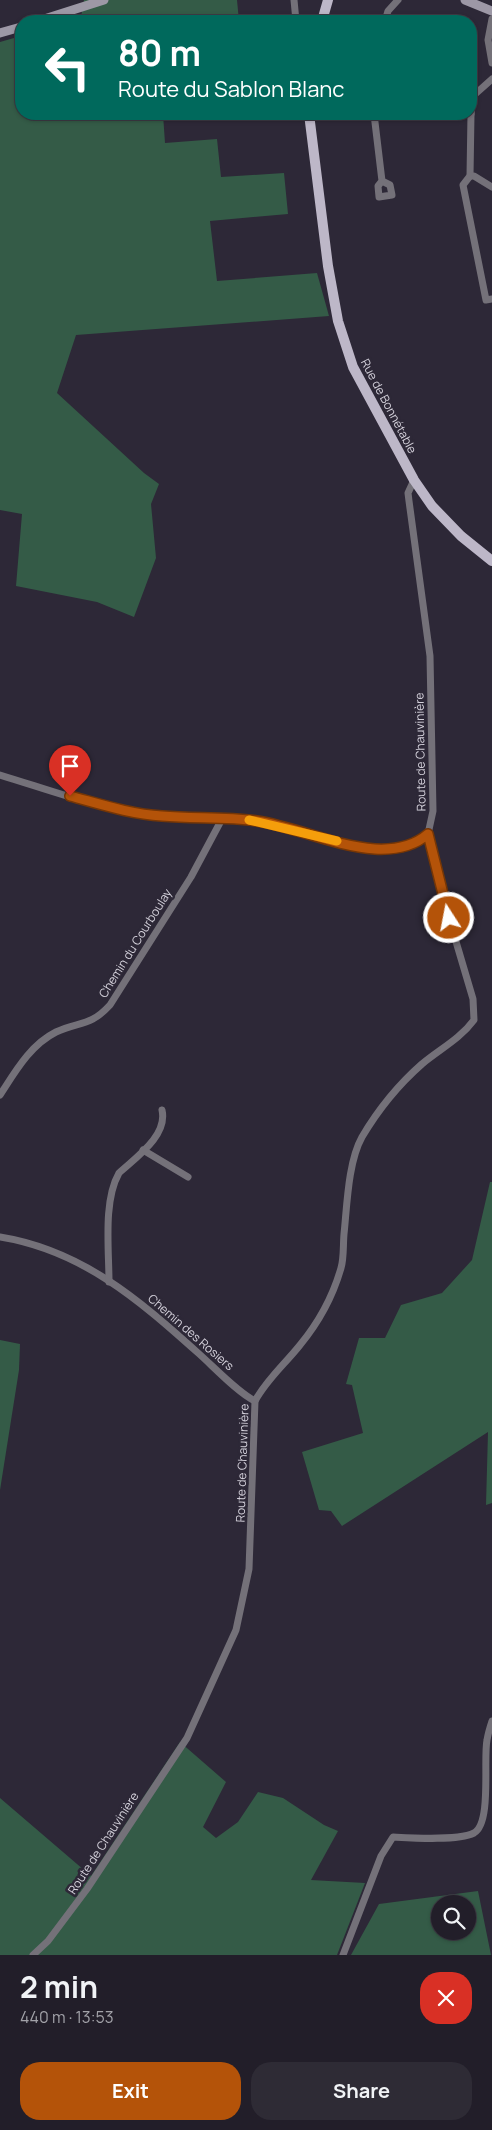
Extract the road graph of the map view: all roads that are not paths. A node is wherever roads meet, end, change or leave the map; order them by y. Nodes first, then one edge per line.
1 (104, 0) edge
2 (294, 0) edge
3 (320, 0) edge
4 (328, 0) edge
5 (398, 0) edge
6 (465, 0) edge
7 (492, 11) edge
8 (57, 15) edge
9 (295, 15) edge
10 (317, 15) edge
11 (324, 15) edge
12 (387, 15) edge
13 (492, 19) edge
14 (15, 29) edge
15 (0, 33) edge
16 (492, 63) edge
17 (492, 79) edge
18 (477, 93) edge
19 (310, 120) edge
20 (375, 120) edge
21 (471, 120) edge
22 (470, 176) junction
23 (382, 181) dead end
24 (492, 187) edge
25 (489, 299) edge
26 (414, 480) junction
27 (492, 561) edge
28 (0, 775) edge
29 (222, 817) junction
30 (428, 834) junction
31 (0, 1095) edge
32 (162, 1110) dead end
33 (143, 1150) junction
34 (188, 1177) dead end
35 (0, 1237) edge
36 (109, 1282) junction
37 (255, 1401) junction
38 (492, 1721) edge
39 (33, 1955) edge
40 (344, 1955) edge

1 - 8 street
2 - 9 street
3 - 10 main road
4 - 11 main road
5 - 12 street
6 - 7 street
13 - 16 street
14 - 15 street
17 - 18 street
19 - 26 main road, Rue de Bonnétable
20 - 23 street
21 - 22 street
22 - 24 street
22 - 25 street
26 - 27 main road, Rue de Bonnétable
26 - 30 street, Route de Chauvinière
28 - 29 street
29 - 30 street
29 - 31 street, Chemin du Courboulay
30 - 37 street, Route de Chauvinière
32 - 33 street
33 - 34 street
33 - 36 street
35 - 36 street, Chemin des Rosiers
36 - 37 street, Chemin des Rosiers
37 - 39 street, Route de Chauvinière
38 - 40 street

